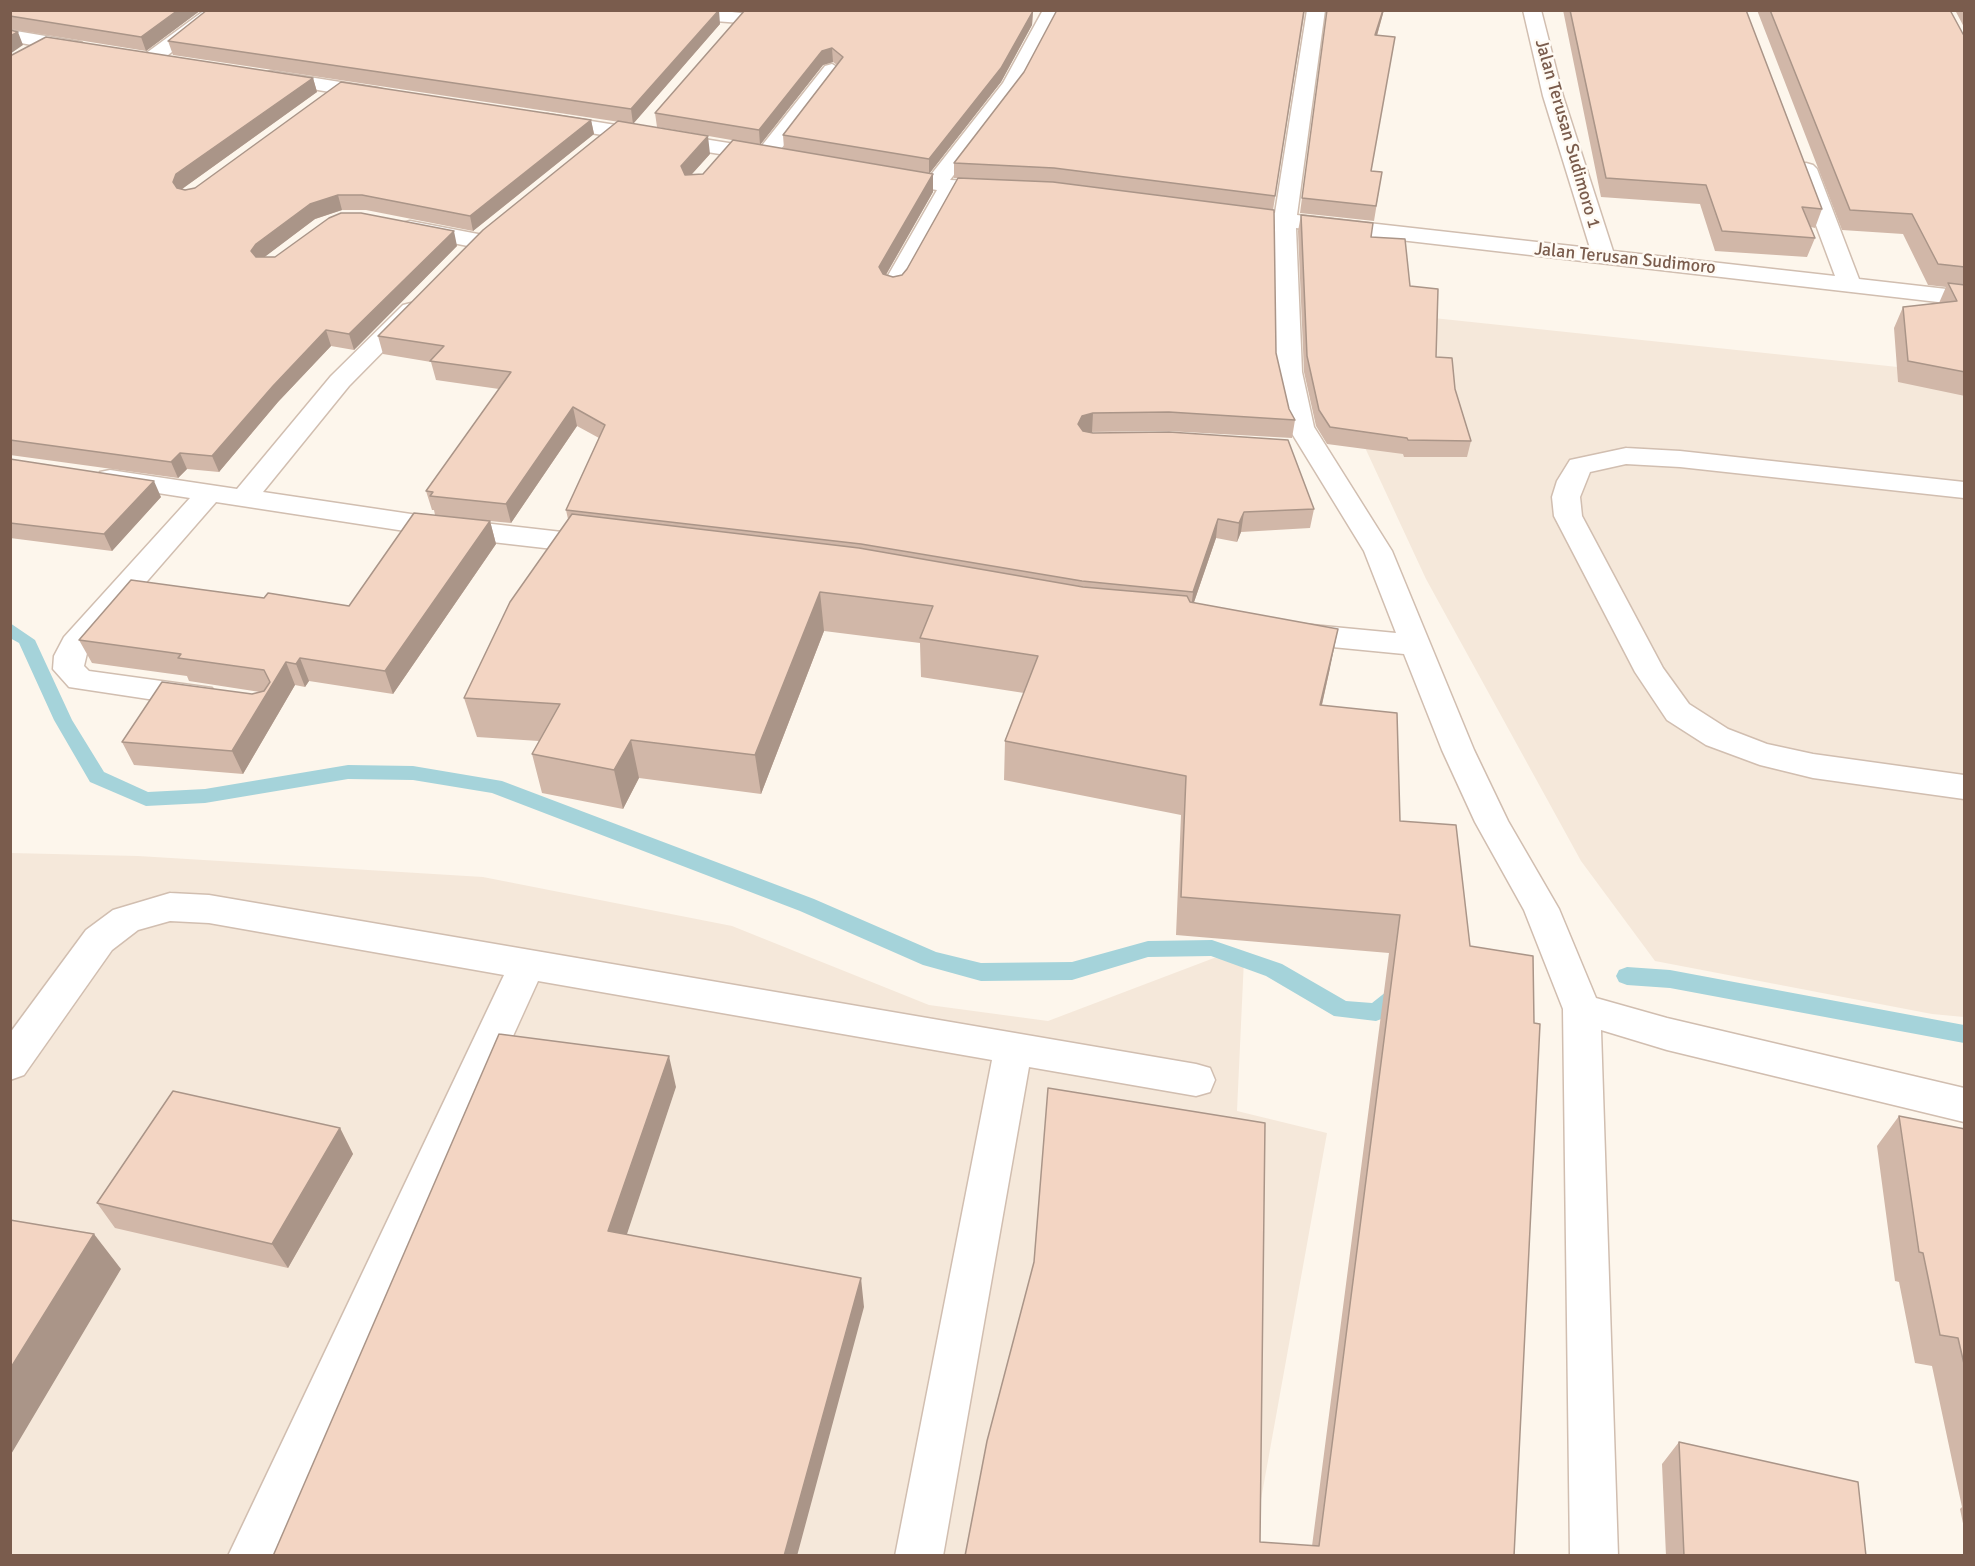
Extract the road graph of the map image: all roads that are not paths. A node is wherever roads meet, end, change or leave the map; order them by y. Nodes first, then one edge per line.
1 (217, 10) edge
2 (635, 10) edge
3 (1316, 10) edge
4 (1532, 10) edge
5 (743, 14) edge
6 (1050, 15) edge
7 (1026, 17) edge
8 (726, 34) edge
9 (10, 35) edge
10 (47, 42) junction
11 (101, 51) edge
12 (20, 59) edge
13 (184, 63) edge
14 (832, 70) edge
15 (252, 74) edge
16 (340, 88) junction
17 (398, 97) edge
18 (322, 102) edge
19 (654, 116) dead end
20 (526, 117) edge
21 (616, 129) junction
22 (639, 133) junction
23 (728, 149) junction
24 (590, 150) edge
25 (1799, 152) edge
26 (765, 156) junction
27 (789, 159) edge
28 (709, 171) edge
29 (871, 173) edge
30 (943, 184) junction
31 (1018, 189) edge
32 (1210, 211) edge
33 (1285, 220) junction
34 (388, 224) edge
35 (1604, 257) junction
36 (462, 258) edge
37 (1850, 285) junction
38 (894, 286) edge
39 (429, 291) edge
40 (1965, 298) edge
41 (81, 474) edge
42 (1965, 490) edge
43 (210, 492) junction
44 (243, 499) junction
45 (570, 542) junction
46 (627, 548) edge
47 (551, 570) edge
48 (1260, 630) edge
49 (1416, 645) junction
50 (227, 700) edge
51 (1965, 787) edge
52 (528, 963) junction
53 (1582, 1009) junction
54 (1014, 1047) junction
55 (10, 1064) edge
56 (1196, 1080) dead end
57 (1965, 1105) edge
58 (252, 1556) edge
59 (919, 1556) edge
60 (1594, 1556) edge

1 - 13 street
2 - 5 street
3 - 33 street
4 - 35 street, Jalan Terusan Sudimoro 1
5 - 8 street
6 - 7 street
6 - 30 street
9 - 10 street
10 - 11 street
10 - 12 street
14 - 26 street
15 - 16 street
16 - 17 street
16 - 18 street
19 - 22 street
20 - 21 street
21 - 22 street
21 - 24 street
22 - 23 street
23 - 26 street
23 - 28 street
25 - 37 street
26 - 27 street
29 - 30 street
30 - 31 street
30 - 38 street
32 - 33 street, Jalan Terusan Sudimoro
33 - 35 street, Jalan Terusan Sudimoro
33 - 49 street
34 - 36 street
35 - 37 street, Jalan Terusan Sudimoro
37 - 40 street, Jalan Terusan Sudimoro
39 - 44 street
41 - 43 street
42 - 51 street
43 - 44 street
43 - 50 street
44 - 45 street
45 - 46 street
45 - 47 street
48 - 49 street
49 - 53 street
52 - 54 street
52 - 55 street
52 - 58 street
53 - 57 street
53 - 60 street
54 - 56 street
54 - 59 street

